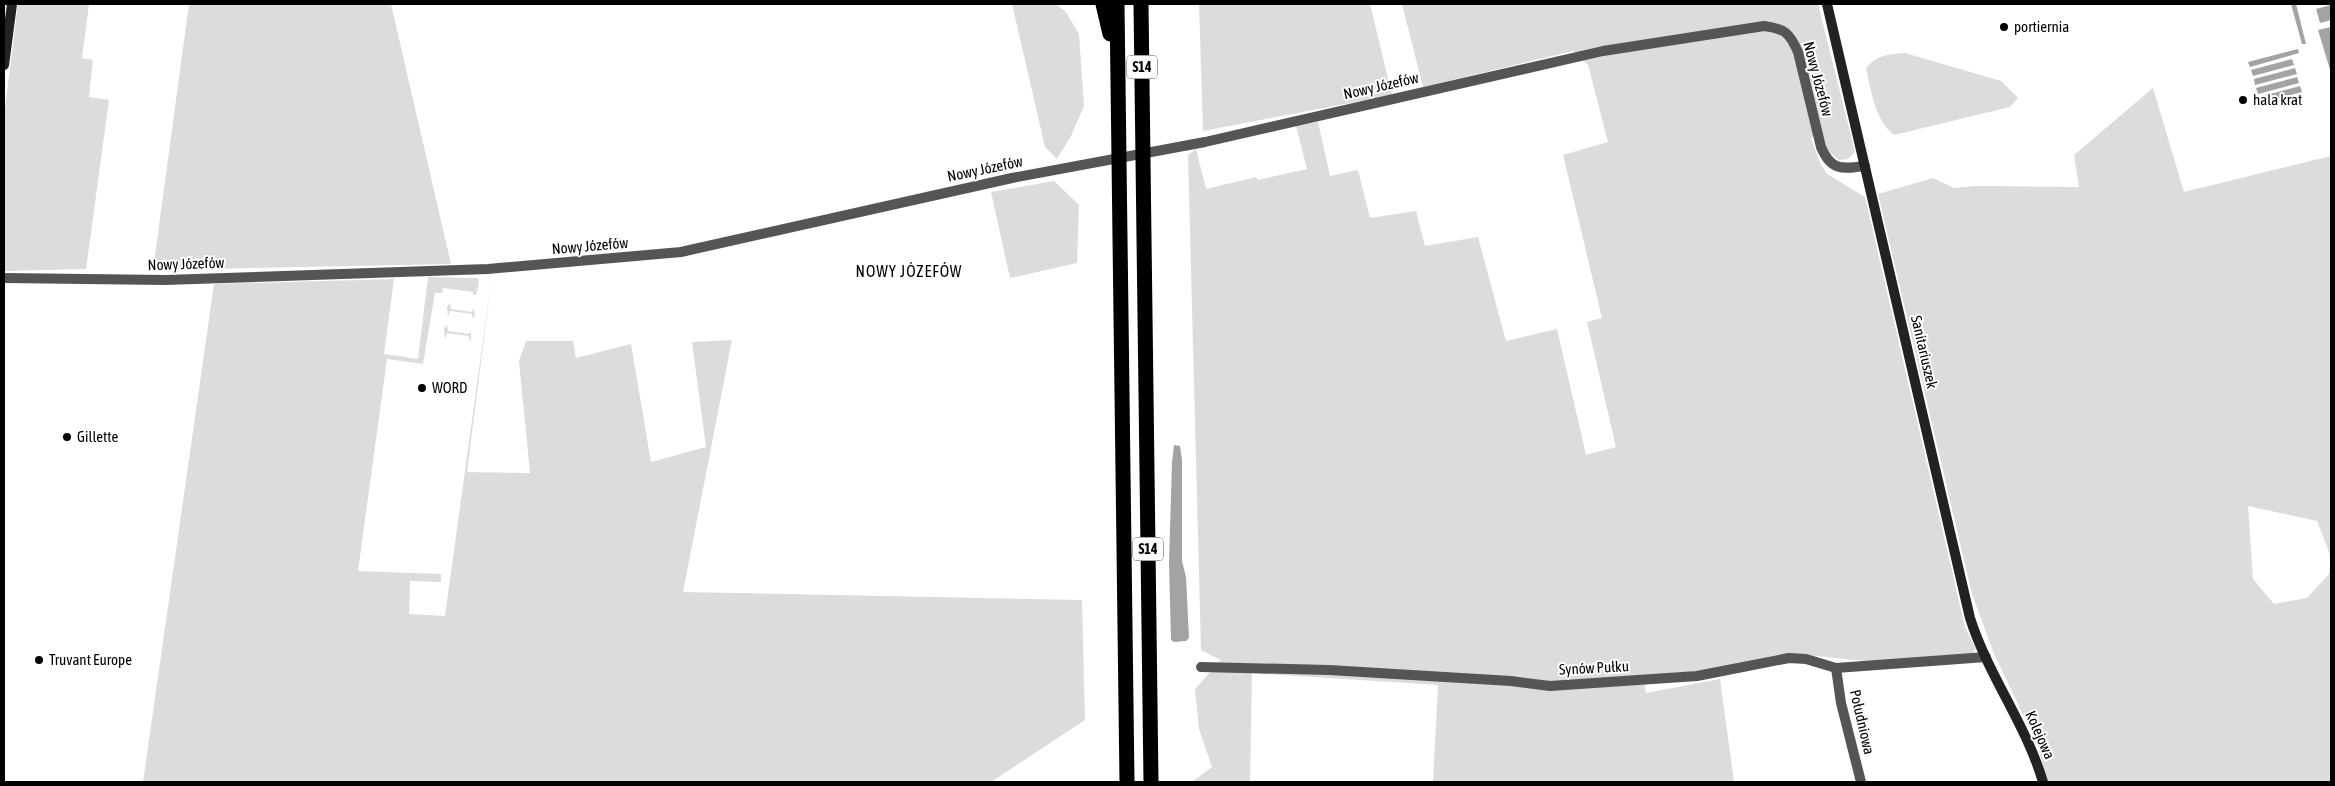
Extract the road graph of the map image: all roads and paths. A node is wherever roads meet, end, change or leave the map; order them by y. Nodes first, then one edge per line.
1 (12, 4) edge
2 (1103, 4) edge
3 (1117, 4) edge
4 (1141, 4) edge
5 (1827, 4) edge
6 (4, 65) edge
7 (1117, 71) junction
8 (1865, 166) junction
9 (4, 278) edge
10 (1986, 657) junction
11 (1201, 667) dead end
12 (1836, 668) junction
13 (2008, 701) joint
14 (1127, 782) edge
15 (1151, 782) edge
16 (1862, 782) edge
17 (2043, 782) edge

1 - 6 street
2 - 7 highway
3 - 7 highway, S14
4 - 15 highway, S14
5 - 8 street, Sanitariuszek
7 - 14 highway, S14
8 - 9 street, Nowy Józefów
8 - 10 street, Sanitariuszek
10 - 12 street, Synów Pułku
10 - 13 street, Sanitariuszek
11 - 12 street, Synów Pułku
12 - 16 street, Południowa
13 - 17 street, Kolejowa

